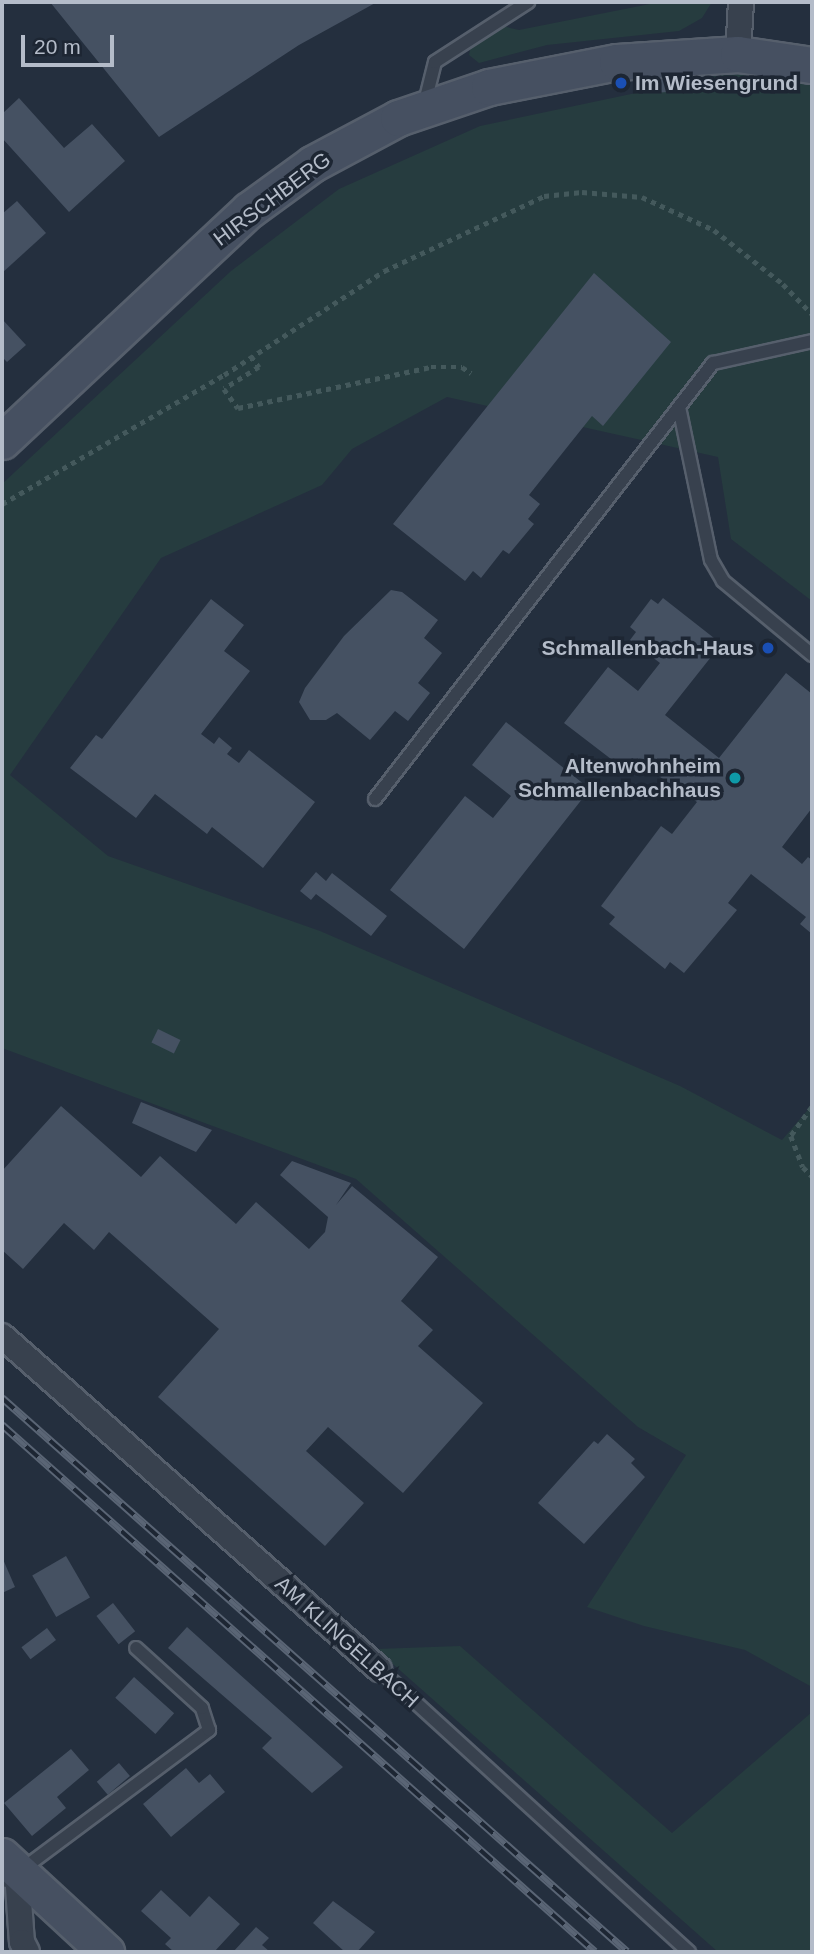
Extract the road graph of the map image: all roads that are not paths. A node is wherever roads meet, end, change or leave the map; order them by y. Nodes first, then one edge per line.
1 (528, 2) edge
2 (741, 2) edge
3 (738, 54) junction
4 (812, 65) edge
5 (423, 110) junction
6 (812, 341) edge
7 (679, 407) junction
8 (2, 441) edge
9 (812, 655) edge
10 (375, 799) dead end
11 (2, 1336) edge
12 (136, 1648) dead end
13 (379, 1669) joint
14 (7, 1868) edge
15 (27, 1952) edge
16 (106, 1952) edge
17 (689, 1952) edge

1 - 5 lane
2 - 3 street
3 - 4 street, HIRSCHBERG
3 - 5 street, HIRSCHBERG
5 - 8 street, HIRSCHBERG
6 - 7 lane
7 - 9 lane
7 - 10 lane
11 - 13 street, AM KLINGELBACH
12 - 14 lane
13 - 17 lane, AM KLINGELBACH
14 - 15 street
14 - 16 street

